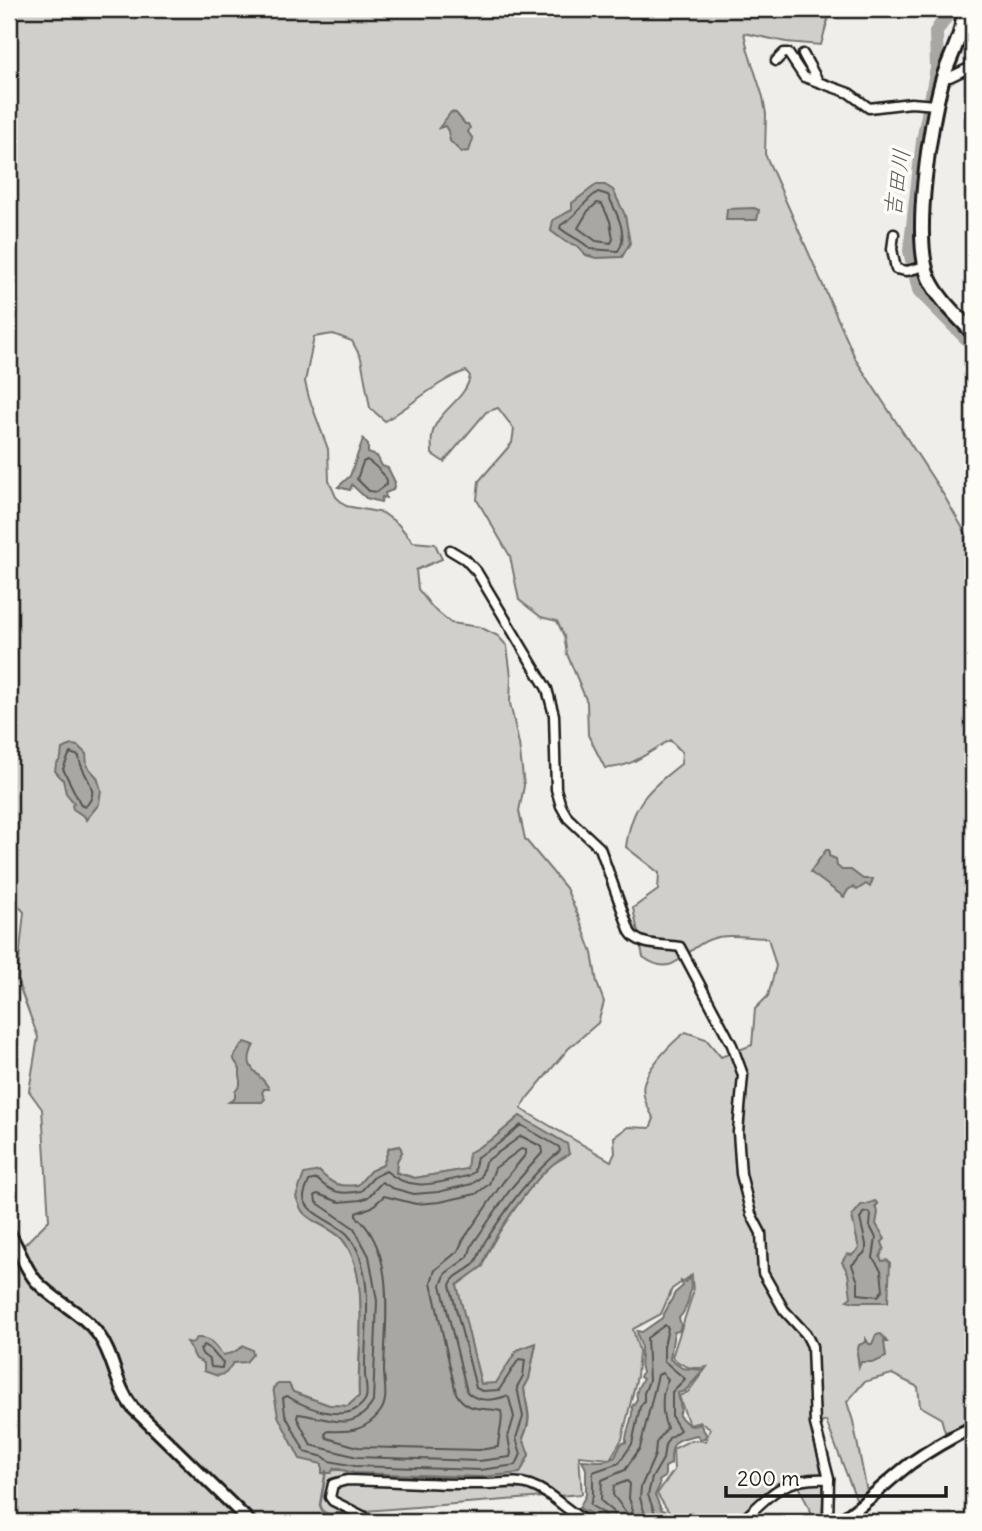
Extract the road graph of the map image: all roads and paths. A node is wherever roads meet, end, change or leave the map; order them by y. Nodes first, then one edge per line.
1 (963, 9) edge
2 (803, 54) dead end
3 (776, 61) dead end
4 (973, 66) edge
5 (943, 77) junction
6 (818, 81) junction
7 (932, 104) junction
8 (894, 234) dead end
9 (923, 267) junction
10 (973, 333) edge
11 (450, 550) dead end
12 (9, 1233) edge
13 (973, 1427) edge
14 (828, 1479) junction
15 (250, 1522) edge
16 (375, 1522) edge
17 (588, 1522) edge
18 (741, 1522) edge
19 (828, 1522) edge
20 (838, 1522) edge

1 - 5 main road
2 - 6 street
3 - 6 street
4 - 5 street
5 - 7 main road
6 - 7 street
7 - 9 main road
8 - 9 street
9 - 10 main road
11 - 14 street
12 - 15 street
13 - 20 street
14 - 18 street
14 - 19 street
16 - 17 street

